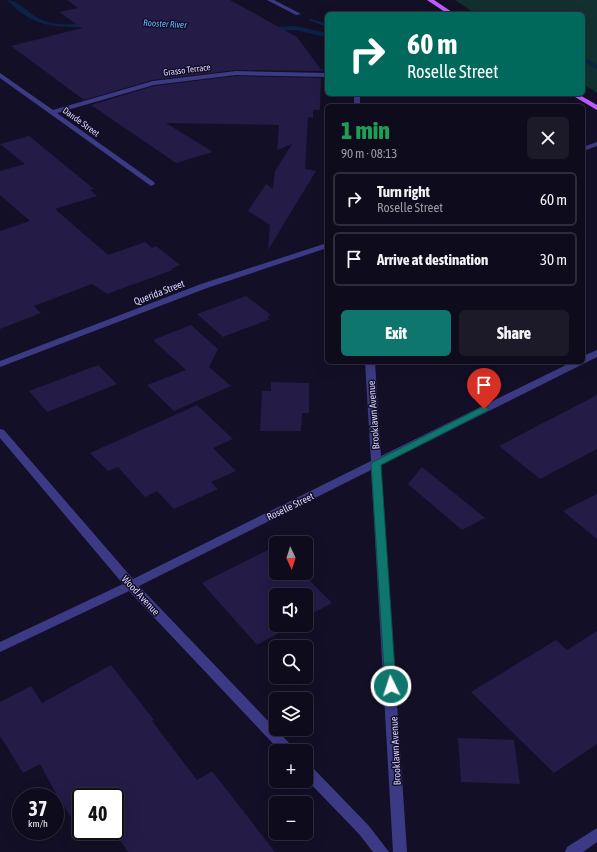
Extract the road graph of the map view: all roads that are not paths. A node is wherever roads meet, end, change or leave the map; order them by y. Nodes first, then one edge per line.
1 (270, 0) edge
2 (430, 0) edge
3 (449, 12) edge
4 (298, 14) dead end
5 (0, 75) edge
6 (325, 75) edge
7 (576, 96) edge
8 (597, 108) edge
9 (52, 112) junction
10 (597, 144) edge
11 (585, 148) edge
12 (151, 184) dead end
13 (325, 246) edge
14 (597, 353) edge
15 (585, 359) edge
16 (0, 364) edge
17 (370, 364) edge
18 (575, 364) edge
19 (0, 432) edge
20 (376, 463) junction
21 (131, 585) junction
22 (0, 647) edge
23 (281, 744) edge
24 (313, 777) edge
25 (597, 834) edge
26 (382, 852) edge
27 (400, 852) edge
28 (572, 852) edge

1 - 4 street
2 - 3 main road
5 - 9 street, Dande Street
6 - 9 street, Grasso Terrace
7 - 8 main road
9 - 12 street, Dande Street
10 - 11 street
13 - 16 street, Querida Street
14 - 15 street
17 - 20 street, Brooklawn Avenue
18 - 20 street, Roselle Street
19 - 21 street, Wood Avenue
20 - 21 street, Roselle Street
20 - 27 street, Brooklawn Avenue
21 - 22 street, Roselle Street
21 - 23 street, Wood Avenue
24 - 26 street
25 - 28 street

